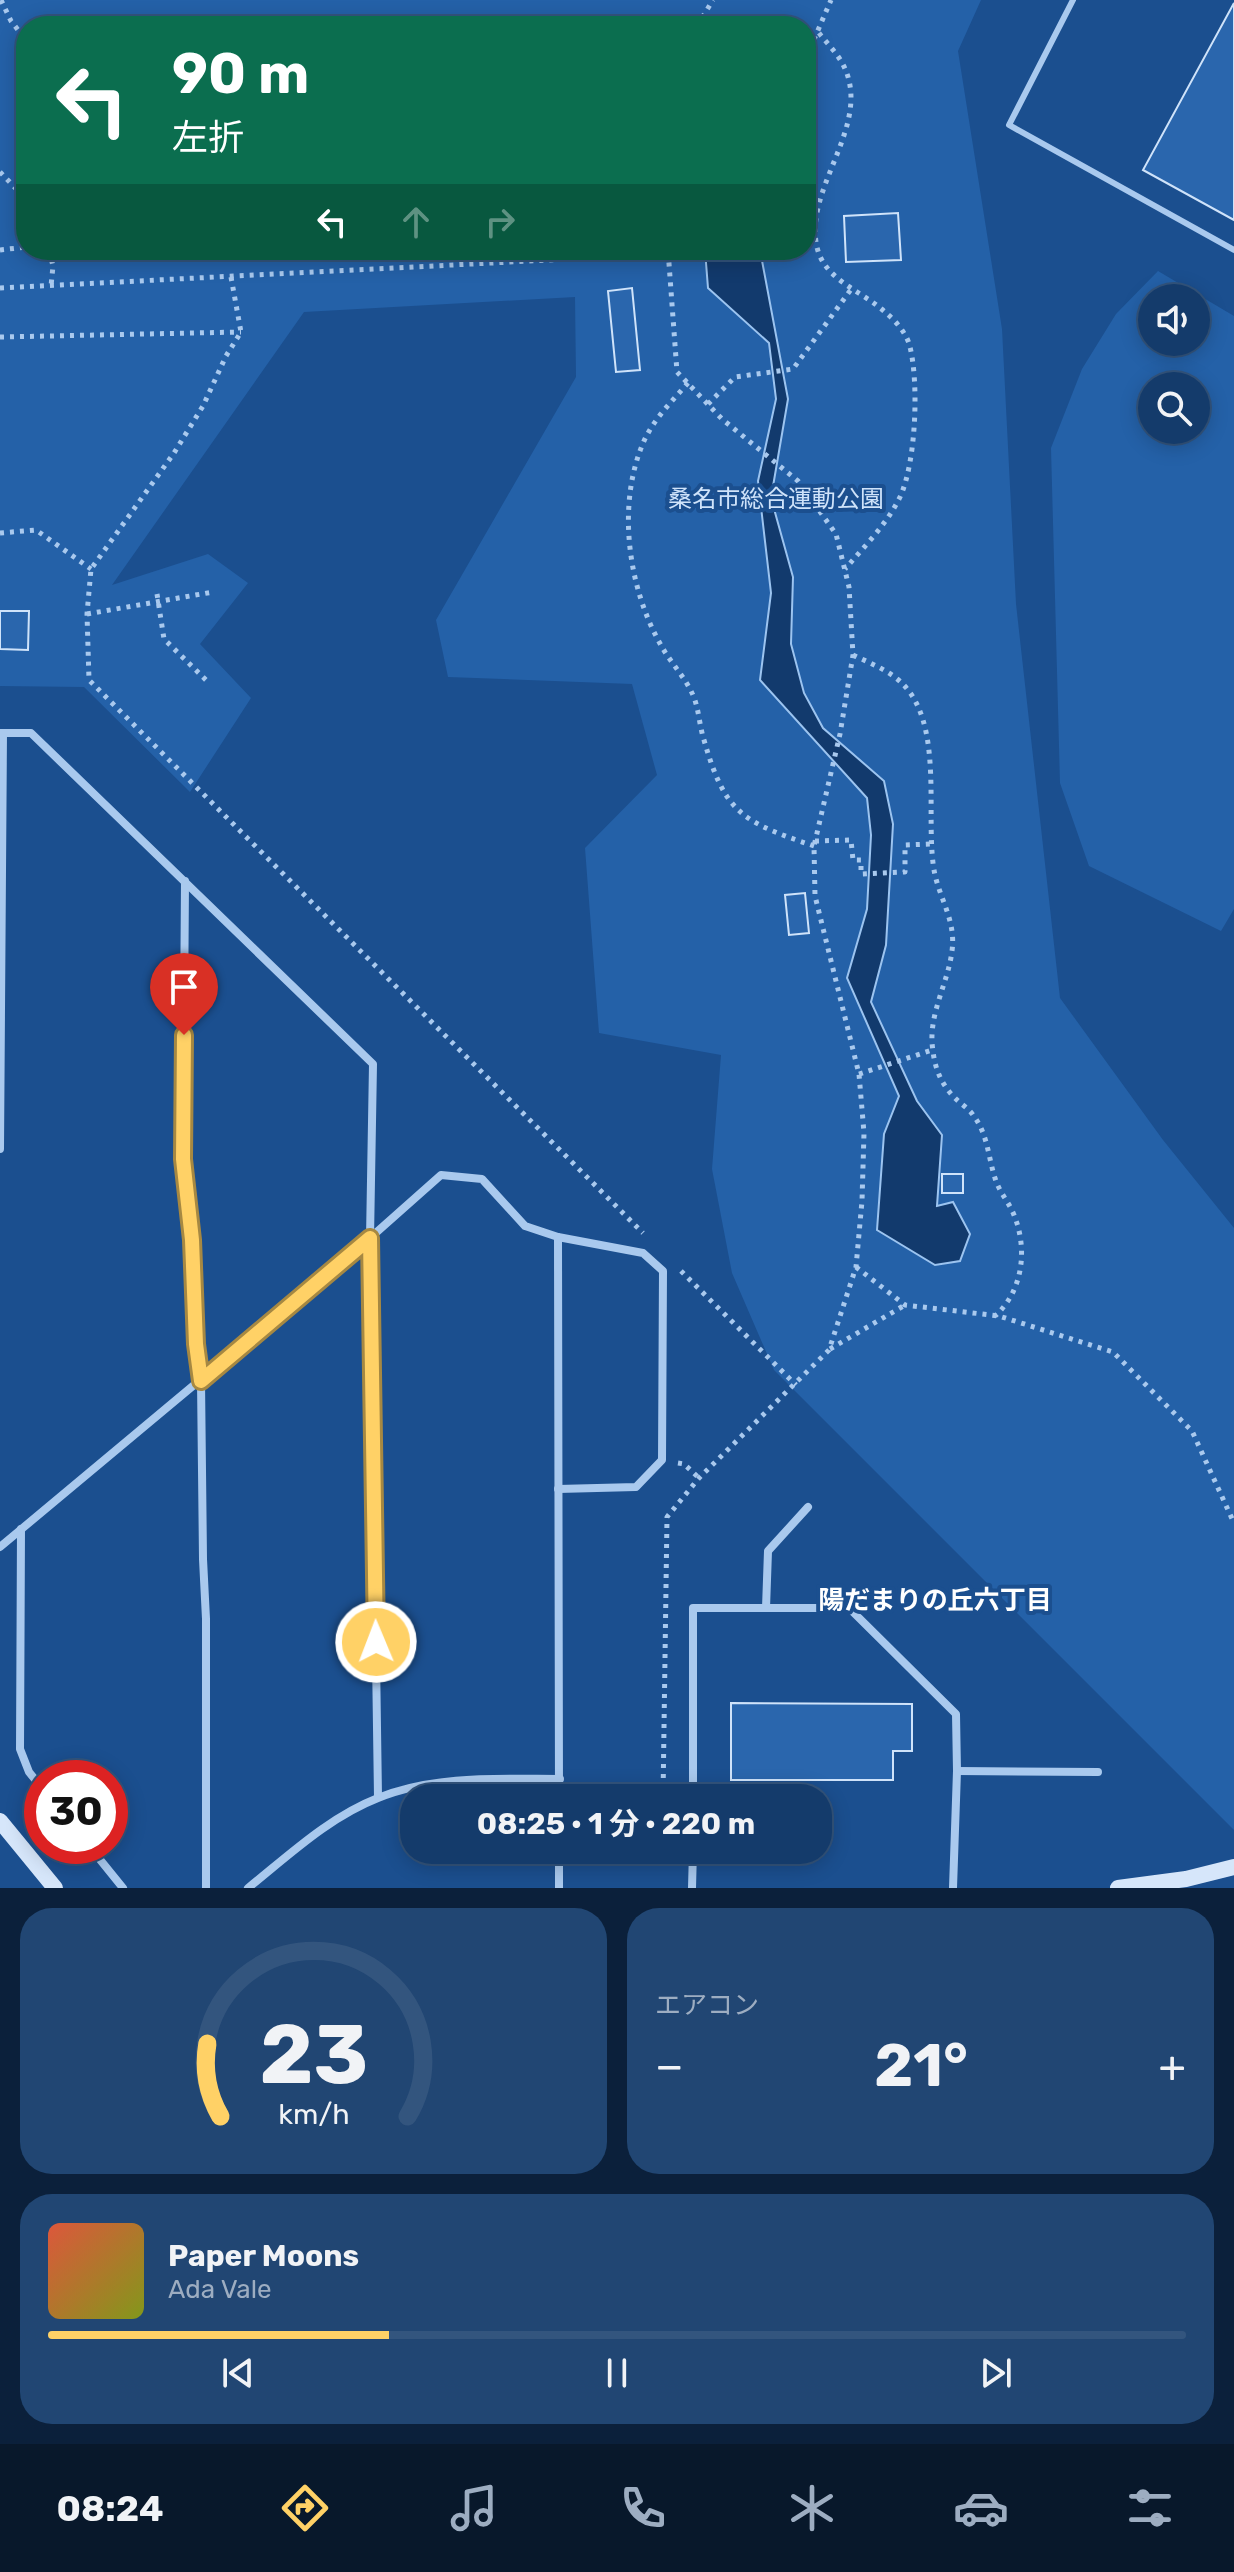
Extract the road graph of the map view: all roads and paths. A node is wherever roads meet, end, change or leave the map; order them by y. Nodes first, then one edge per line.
1 (1, 0) edge
2 (831, 0) edge
3 (1073, 0) edge
4 (16, 27) edge
5 (819, 33) junction
6 (816, 39) edge
7 (0, 172) edge
8 (16, 189) edge
9 (1234, 250) edge
10 (52, 260) edge
11 (528, 260) edge
12 (669, 260) edge
13 (231, 277) junction
14 (51, 286) junction
15 (0, 288) edge
16 (852, 288) junction
17 (241, 332) junction
18 (0, 337) edge
19 (688, 383) junction
20 (708, 404) junction
21 (0, 533) edge
22 (91, 569) junction
23 (845, 569) junction
24 (213, 592) dead end
25 (157, 594) dead end
26 (157, 602) junction
27 (87, 614) junction
28 (853, 655) junction
29 (208, 682) dead end
30 (1, 733) edge
31 (814, 844) junction
32 (932, 844) junction
33 (185, 881) junction
34 (932, 1050) junction
35 (859, 1074) junction
36 (0, 1149) edge
37 (558, 1237) junction
38 (370, 1238) junction
39 (650, 1239) dead end
40 (672, 1262) dead end
41 (856, 1267) junction
42 (905, 1305) junction
43 (995, 1316) junction
44 (829, 1350) junction
45 (201, 1381) junction
46 (796, 1385) junction
47 (558, 1489) junction
48 (808, 1507) dead end
49 (1234, 1523) edge
50 (21, 1529) junction
51 (0, 1547) edge
52 (766, 1608) junction
53 (24, 1760) edge
54 (957, 1771) junction
55 (1098, 1772) dead end
56 (560, 1779) junction
57 (560, 1784) edge
58 (663, 1784) edge
59 (693, 1784) edge
60 (378, 1797) junction
61 (0, 1821) edge
62 (104, 1864) edge
63 (559, 1864) edge
64 (693, 1864) edge
65 (1234, 1867) edge
66 (55, 1888) edge
67 (123, 1888) edge
68 (206, 1888) edge
69 (248, 1888) edge
70 (559, 1888) edge
71 (692, 1888) edge
72 (953, 1888) edge
73 (1118, 1888) edge

1 - 4 path
2 - 5 path
3 - 9 lane
5 - 6 path
5 - 16 path
7 - 8 path
10 - 14 path
11 - 13 path
12 - 19 path
13 - 14 path
13 - 17 path
14 - 15 path
16 - 20 path
16 - 23 path
17 - 18 path
17 - 22 path
19 - 20 path
19 - 31 path
20 - 23 path
21 - 22 path
22 - 27 path
23 - 28 path
24 - 26 path
25 - 26 path
26 - 27 path
26 - 29 path
27 - 39 path
28 - 31 path
28 - 32 path
30 - 33 street
30 - 36 street
31 - 32 path
31 - 35 path
32 - 34 path
33 - 38 street
33 - 45 street
34 - 35 path
34 - 43 path
35 - 41 path
37 - 38 street
37 - 47 street
37 - 47 street
38 - 45 street
38 - 60 street
40 - 46 path
41 - 42 path
41 - 44 path
42 - 43 path
42 - 44 path
43 - 49 path
44 - 46 path
45 - 50 street
45 - 68 street
46 - 58 path
47 - 56 street
48 - 52 street
50 - 51 street
50 - 53 street
52 - 54 street
52 - 59 street
54 - 55 street
54 - 72 street
56 - 57 street
56 - 60 street
60 - 69 street
61 - 66 street
62 - 67 street
63 - 70 street
64 - 71 street
65 - 73 street

